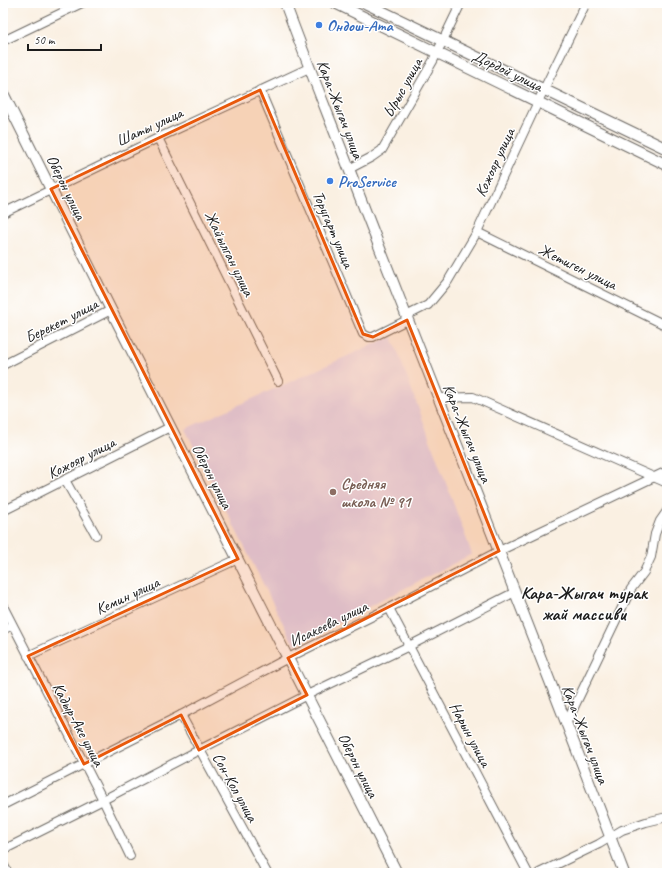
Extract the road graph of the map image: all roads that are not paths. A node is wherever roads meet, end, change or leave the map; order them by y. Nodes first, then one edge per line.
1 (82, 3) edge
2 (285, 3) edge
3 (335, 3) edge
4 (365, 3) edge
5 (461, 3) edge
6 (586, 3) edge
7 (3, 41) edge
8 (443, 41) junction
9 (437, 53) junction
10 (309, 68) junction
11 (260, 90) junction
12 (544, 90) junction
13 (3, 93) edge
14 (538, 102) junction
15 (158, 138) junction
16 (667, 149) edge
17 (667, 164) edge
18 (349, 169) junction
19 (51, 189) junction
20 (3, 213) edge
21 (477, 232) junction
22 (111, 310) junction
23 (406, 318) junction
24 (667, 326) edge
25 (3, 365) edge
26 (278, 381) dead end
27 (438, 398) junction
28 (170, 427) junction
29 (667, 471) edge
30 (654, 478) junction
31 (65, 480) junction
32 (667, 483) edge
33 (3, 511) edge
34 (667, 511) edge
35 (96, 535) dead end
36 (499, 551) junction
37 (238, 559) junction
38 (515, 592) junction
39 (3, 606) edge
40 (388, 608) junction
41 (12, 624) junction
42 (3, 630) edge
43 (409, 646) junction
44 (28, 656) junction
45 (288, 658) junction
46 (307, 695) junction
47 (180, 715) junction
48 (566, 724) junction
49 (199, 750) junction
50 (84, 764) junction
51 (103, 800) junction
52 (3, 805) edge
53 (667, 817) edge
54 (610, 837) junction
55 (3, 850) edge
56 (130, 856) dead end
57 (3, 864) edge
58 (8, 873) edge
59 (267, 873) edge
60 (397, 873) edge
61 (528, 873) edge
62 (539, 873) edge
63 (624, 873) edge

1 - 7 street
2 - 10 street, Кара-Жыгач улица
3 - 9 street, Дордой улица
4 - 8 street, Дордой улица
5 - 8 street, Ырыс улица
6 - 12 street, Кожояр улица
8 - 9 street, Ырыс улица
8 - 12 street, Дордой улица
9 - 14 street, Дордой улица
9 - 18 street, Ырыс улица
10 - 11 street, Шаты улица
10 - 18 street, Кара-Жыгач улица
11 - 15 street, Шаты улица
11 - 23 street, Торугарт улица
12 - 14 street, Кожояр улица
12 - 16 street, Дордой улица
13 - 19 street, Оберон улица
14 - 17 street, Дордой улица
14 - 21 street, Кожояр улица
15 - 19 street, Шаты улица
15 - 26 street, Жайылган улица
18 - 23 street, Кара-Жыгач улица
19 - 20 street, Шаты улица
19 - 22 street, Оберон улица
21 - 23 street, Кожояр улица
21 - 24 street, Жетиген улица
22 - 25 street, Берекет улица
22 - 28 street, Оберон улица
23 - 27 street, Кара-Жыгач улица
27 - 30 street
27 - 36 street, Кара-Жыгач улица
28 - 31 street, Кожояр улица
28 - 37 street, Оберон улица
29 - 30 street, Исакеева улица
30 - 32 street
30 - 36 street, Исакеева улица
31 - 33 street, Кожояр улица
31 - 35 street
34 - 48 street
36 - 38 street, Кара-Жыгач улица
36 - 40 street, Исакеева улица
37 - 44 street, Кемин улица
37 - 45 street, Оберон улица
38 - 43 street
38 - 48 street, Кара-Жыгач улица
39 - 41 street, Кадыр-Аке улица
40 - 43 street, Нарын улица
40 - 45 street, Исакеева улица
41 - 42 street
41 - 44 street, Кадыр-Аке улица
43 - 46 street
43 - 61 street, Нарын улица
44 - 50 street, Кадыр-Аке улица
45 - 46 street, Оберон улица
45 - 47 street, Исакеева улица
46 - 49 street
46 - 60 street, Оберон улица
47 - 49 street, Сон-Кол улица
47 - 50 street, Исакеева улица
48 - 54 street, Кара-Жыгач улица
49 - 51 street
49 - 59 street, Сон-Кол улица
50 - 51 street, Кадыр-Аке улица
50 - 52 street, Исакеева улица
51 - 55 street
51 - 56 street, Кадыр-Аке улица
53 - 54 street
54 - 62 street
54 - 63 street, Кара-Жыгач улица
57 - 58 street

